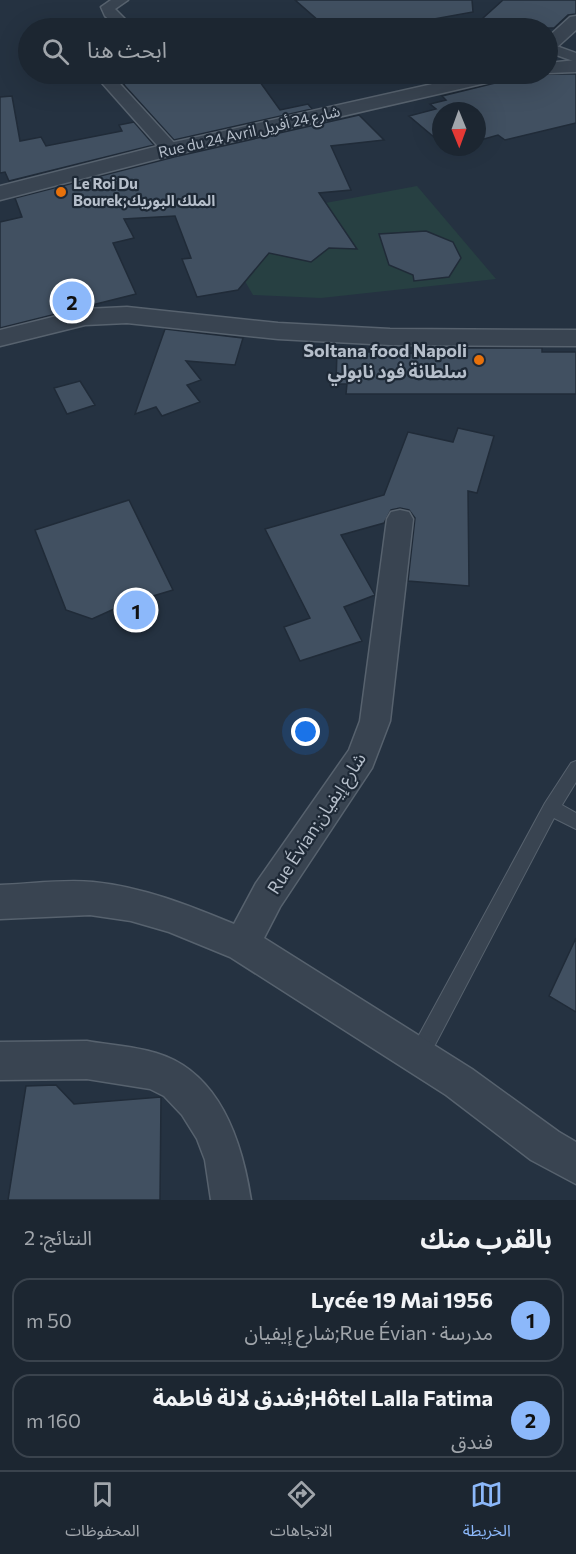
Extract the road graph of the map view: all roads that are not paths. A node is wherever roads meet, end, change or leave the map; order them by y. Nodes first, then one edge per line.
1 (121, 0) edge
2 (116, 18) edge
3 (576, 21) edge
4 (558, 38) edge
5 (558, 51) edge
6 (576, 58) edge
7 (576, 66) edge
8 (558, 67) edge
9 (111, 84) edge
10 (455, 84) edge
11 (170, 149) junction
12 (0, 179) edge
13 (28, 184) junction
14 (0, 192) edge
15 (0, 338) edge
16 (576, 338) edge
17 (400, 519) dead end
18 (575, 774) edge
19 (551, 808) junction
20 (576, 821) edge
21 (0, 902) edge
22 (242, 944) junction
23 (418, 1057) junction
24 (0, 1061) edge
25 (576, 1164) edge
26 (231, 1200) edge

1 - 2 street
3 - 4 street
5 - 6 street
7 - 8 street
9 - 11 street
10 - 11 street, Rue du 24 Avril شارع 24 أفريل
11 - 13 street, Rue du 24 Avril شارع 24 أفريل
12 - 13 street
13 - 14 street, Rue du 24 Avril شارع 24 أفريل
15 - 16 street
17 - 22 street, Rue Évian;شارع إيفيان
18 - 19 lane
19 - 20 lane
19 - 23 lane
21 - 22 street
22 - 23 street
23 - 25 street
24 - 26 street

